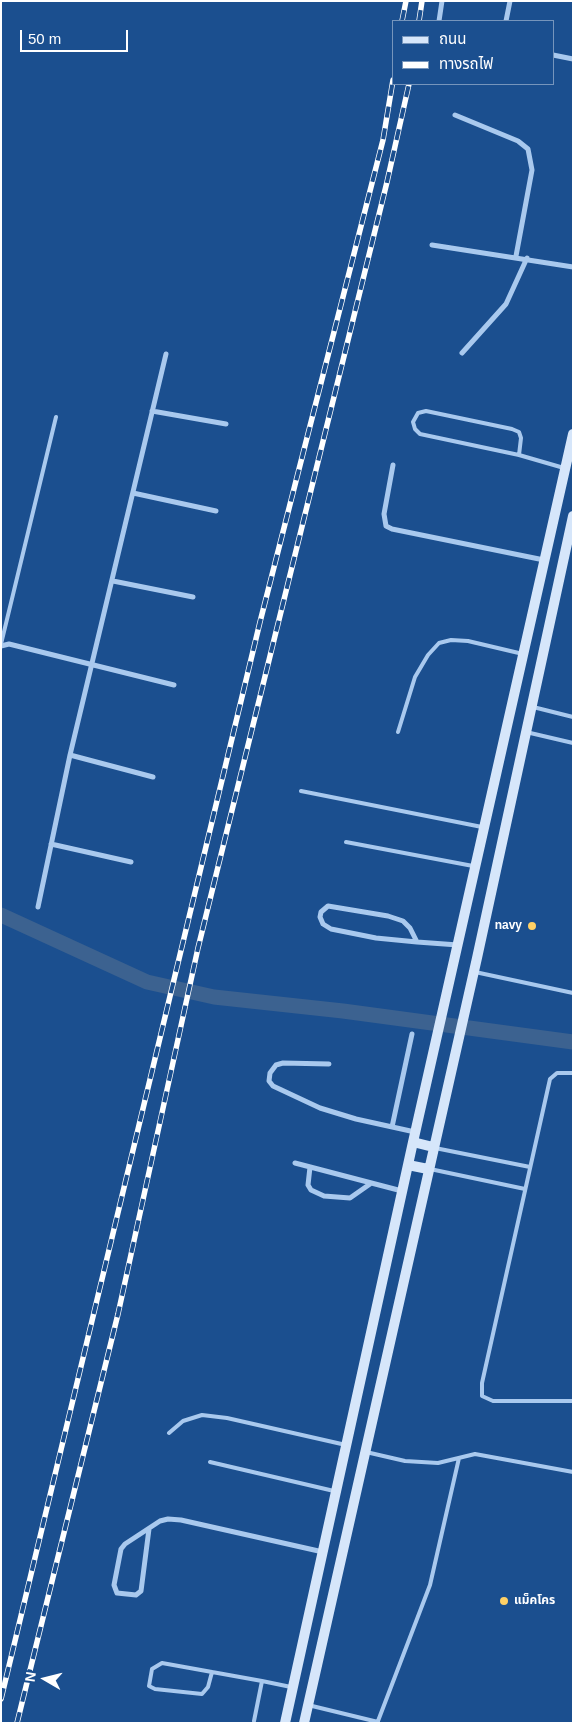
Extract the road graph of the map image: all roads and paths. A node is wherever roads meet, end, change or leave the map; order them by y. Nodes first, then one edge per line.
1 (442, 1) edge
2 (510, 1) edge
3 (439, 20) edge
4 (506, 20) edge
5 (554, 55) edge
6 (573, 59) edge
7 (455, 115) dead end
8 (432, 245) dead end
9 (516, 256) junction
10 (527, 258) junction
11 (573, 266) edge
12 (462, 353) dead end
13 (166, 354) dead end
14 (152, 410) junction
15 (56, 417) dead end
16 (226, 424) dead end
17 (573, 434) edge
18 (519, 455) junction
19 (393, 465) dead end
20 (569, 469) edge
21 (133, 493) junction
22 (216, 511) dead end
23 (573, 516) edge
24 (544, 560) junction
25 (113, 581) junction
26 (193, 598) dead end
27 (1, 645) edge
28 (523, 654) junction
29 (91, 665) junction
30 (174, 685) dead end
31 (531, 706) junction
32 (573, 716) edge
33 (398, 732) dead end
34 (524, 732) junction
35 (573, 743) edge
36 (70, 755) junction
37 (153, 777) dead end
38 (301, 791) dead end
39 (484, 827) junction
40 (346, 842) dead end
41 (51, 844) junction
42 (131, 862) dead end
43 (476, 866) junction
44 (38, 907) dead end
45 (417, 942) junction
46 (458, 946) junction
47 (473, 972) junction
48 (573, 993) edge
49 (412, 1034) dead end
50 (329, 1064) dead end
51 (573, 1073) edge
52 (392, 1127) junction
53 (414, 1137) junction
54 (433, 1147) junction
55 (295, 1163) dead end
56 (408, 1165) junction
57 (310, 1167) junction
58 (530, 1167) junction
59 (428, 1169) junction
60 (370, 1184) junction
61 (525, 1189) junction
62 (402, 1191) junction
63 (573, 1401) edge
64 (169, 1433) dead end
65 (347, 1445) junction
66 (365, 1451) junction
67 (459, 1458) junction
68 (210, 1462) dead end
69 (573, 1472) edge
70 (336, 1492) junction
71 (149, 1529) junction
72 (323, 1552) junction
73 (212, 1672) junction
74 (262, 1681) junction
75 (293, 1687) junction
76 (308, 1705) junction
77 (254, 1721) dead end
78 (378, 1722) edge
79 (285, 1723) edge
80 (304, 1723) edge

1 - 3 street
2 - 4 street
5 - 6 street
7 - 9 street
8 - 9 street
9 - 10 street
10 - 11 street
10 - 12 street
13 - 14 street
14 - 16 street
14 - 21 street
15 - 27 lane
17 - 20 main road
18 - 18 lane
18 - 20 lane
19 - 24 street
20 - 24 main road
21 - 22 street
21 - 25 street
23 - 31 main road
24 - 28 main road
25 - 26 street
25 - 29 street
27 - 29 street
28 - 33 lane
28 - 39 main road
29 - 30 street
29 - 36 street
31 - 32 lane
31 - 34 main road
34 - 35 lane
34 - 47 main road
36 - 37 street
36 - 41 street
38 - 39 lane
39 - 43 main road
40 - 43 lane
41 - 42 street
41 - 44 street
43 - 46 main road
45 - 45 street
45 - 46 street
46 - 53 main road
47 - 48 lane
47 - 54 main road
49 - 52 street
50 - 52 street
51 - 58 lane
52 - 53 street
53 - 54 main road
53 - 56 main road
54 - 58 lane
54 - 59 main road
55 - 57 street
56 - 59 main road
56 - 62 main road
57 - 60 street
57 - 60 street
58 - 61 lane
59 - 61 lane
59 - 66 main road
60 - 62 street
61 - 63 lane
62 - 65 main road
64 - 65 lane
65 - 70 main road
66 - 67 lane
66 - 76 main road
67 - 69 lane
67 - 78 lane
68 - 70 lane
70 - 72 main road
71 - 71 street
71 - 72 street
72 - 75 main road
73 - 73 lane
73 - 74 lane
74 - 75 lane
74 - 77 lane
75 - 79 main road
76 - 78 lane
76 - 80 main road

